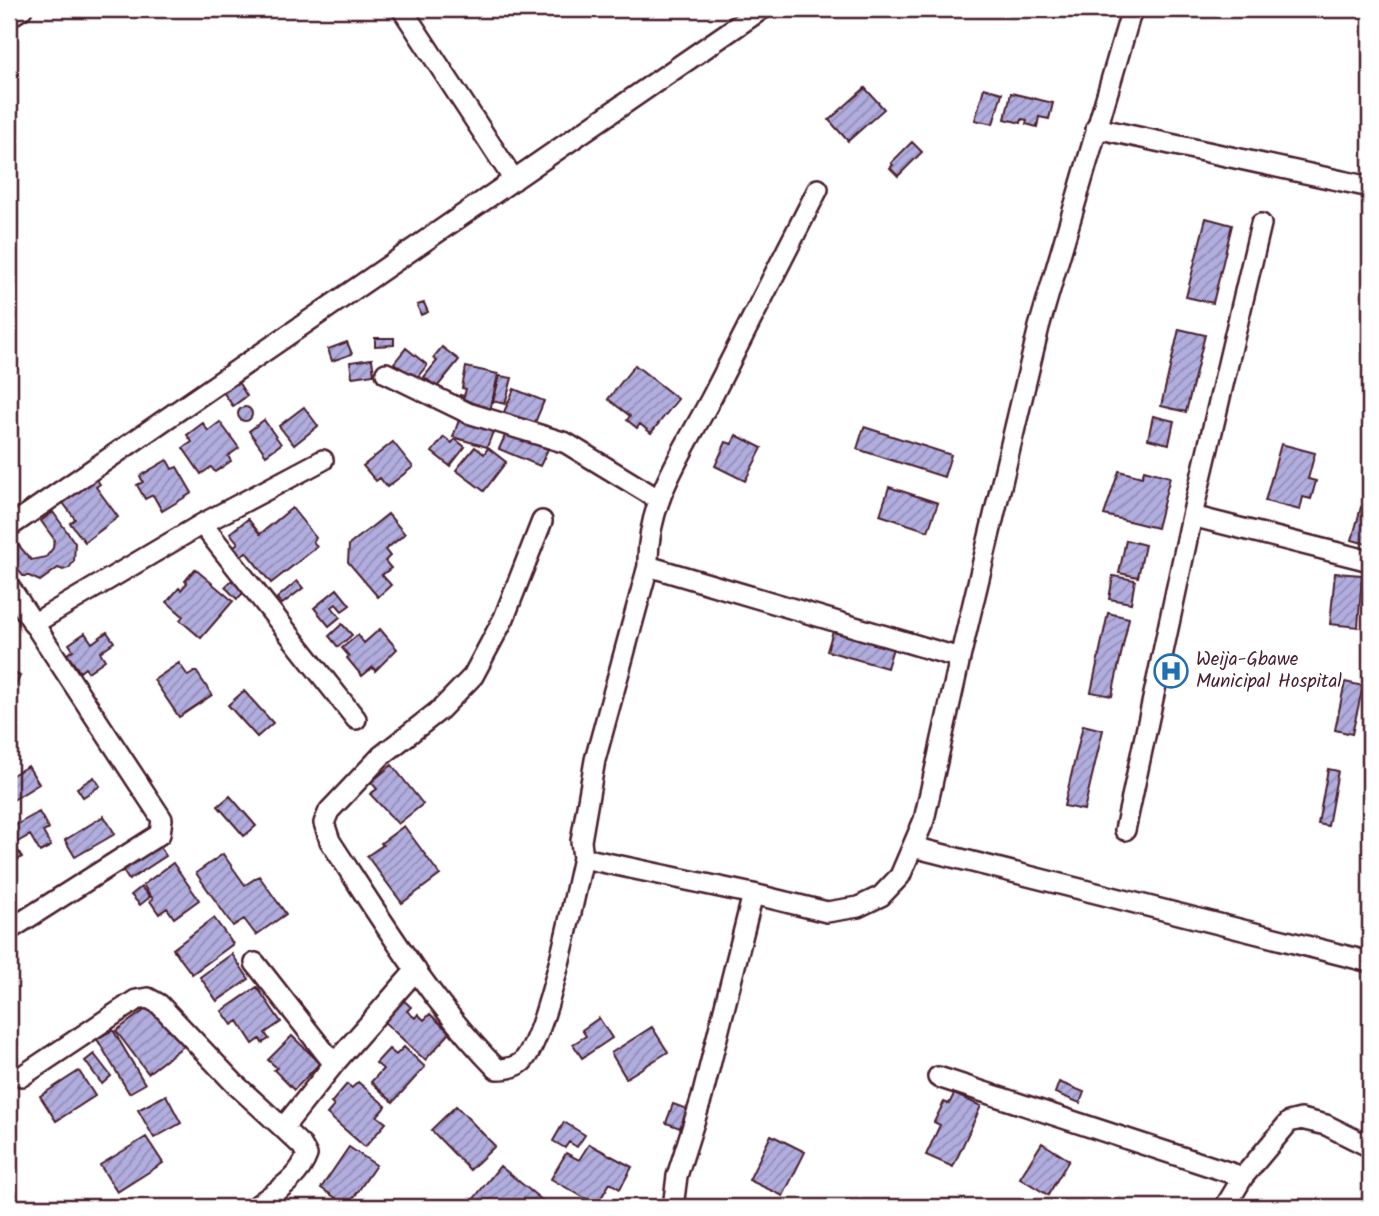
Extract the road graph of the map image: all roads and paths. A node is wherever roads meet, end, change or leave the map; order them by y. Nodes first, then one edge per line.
1 (22, 9) edge
2 (402, 9) edge
3 (762, 9) edge
4 (1132, 9) edge
5 (9, 17) edge
6 (1096, 128) junction
7 (514, 180) junction
8 (1370, 187) edge
9 (818, 189) dead end
10 (1261, 224) dead end
11 (386, 373) dead end
12 (323, 460) dead end
13 (658, 499) junction
14 (1192, 516) junction
15 (542, 521) dead end
16 (202, 524) junction
17 (9, 527) edge
18 (1370, 561) edge
19 (648, 566) junction
20 (9, 586) edge
21 (33, 624) junction
22 (960, 658) junction
23 (356, 719) dead end
24 (1125, 830) dead end
25 (913, 847) junction
26 (583, 858) junction
27 (753, 894) junction
28 (9, 930) edge
29 (1370, 962) edge
30 (255, 963) dead end
31 (416, 970) junction
32 (334, 1064) junction
33 (22, 1076) dead end
34 (938, 1077) dead end
35 (283, 1128) junction
36 (1370, 1147) edge
37 (1243, 1177) junction
38 (255, 1207) edge
39 (673, 1207) edge
40 (1225, 1207) edge

1 - 5 street
2 - 7 street
3 - 7 street
4 - 6 street
6 - 8 street
6 - 22 street
7 - 17 street
9 - 13 street
10 - 14 street
11 - 13 street
12 - 16 street
13 - 19 street
14 - 18 street
14 - 24 street
15 - 31 street
16 - 21 street
16 - 23 street
19 - 22 street
19 - 26 street
20 - 21 street
21 - 28 street
22 - 25 street
25 - 27 street
25 - 29 street
26 - 27 street
26 - 31 street
27 - 39 street
30 - 32 street
31 - 32 street
32 - 35 street
33 - 35 street
34 - 37 street
35 - 38 street
36 - 37 street
37 - 40 street

